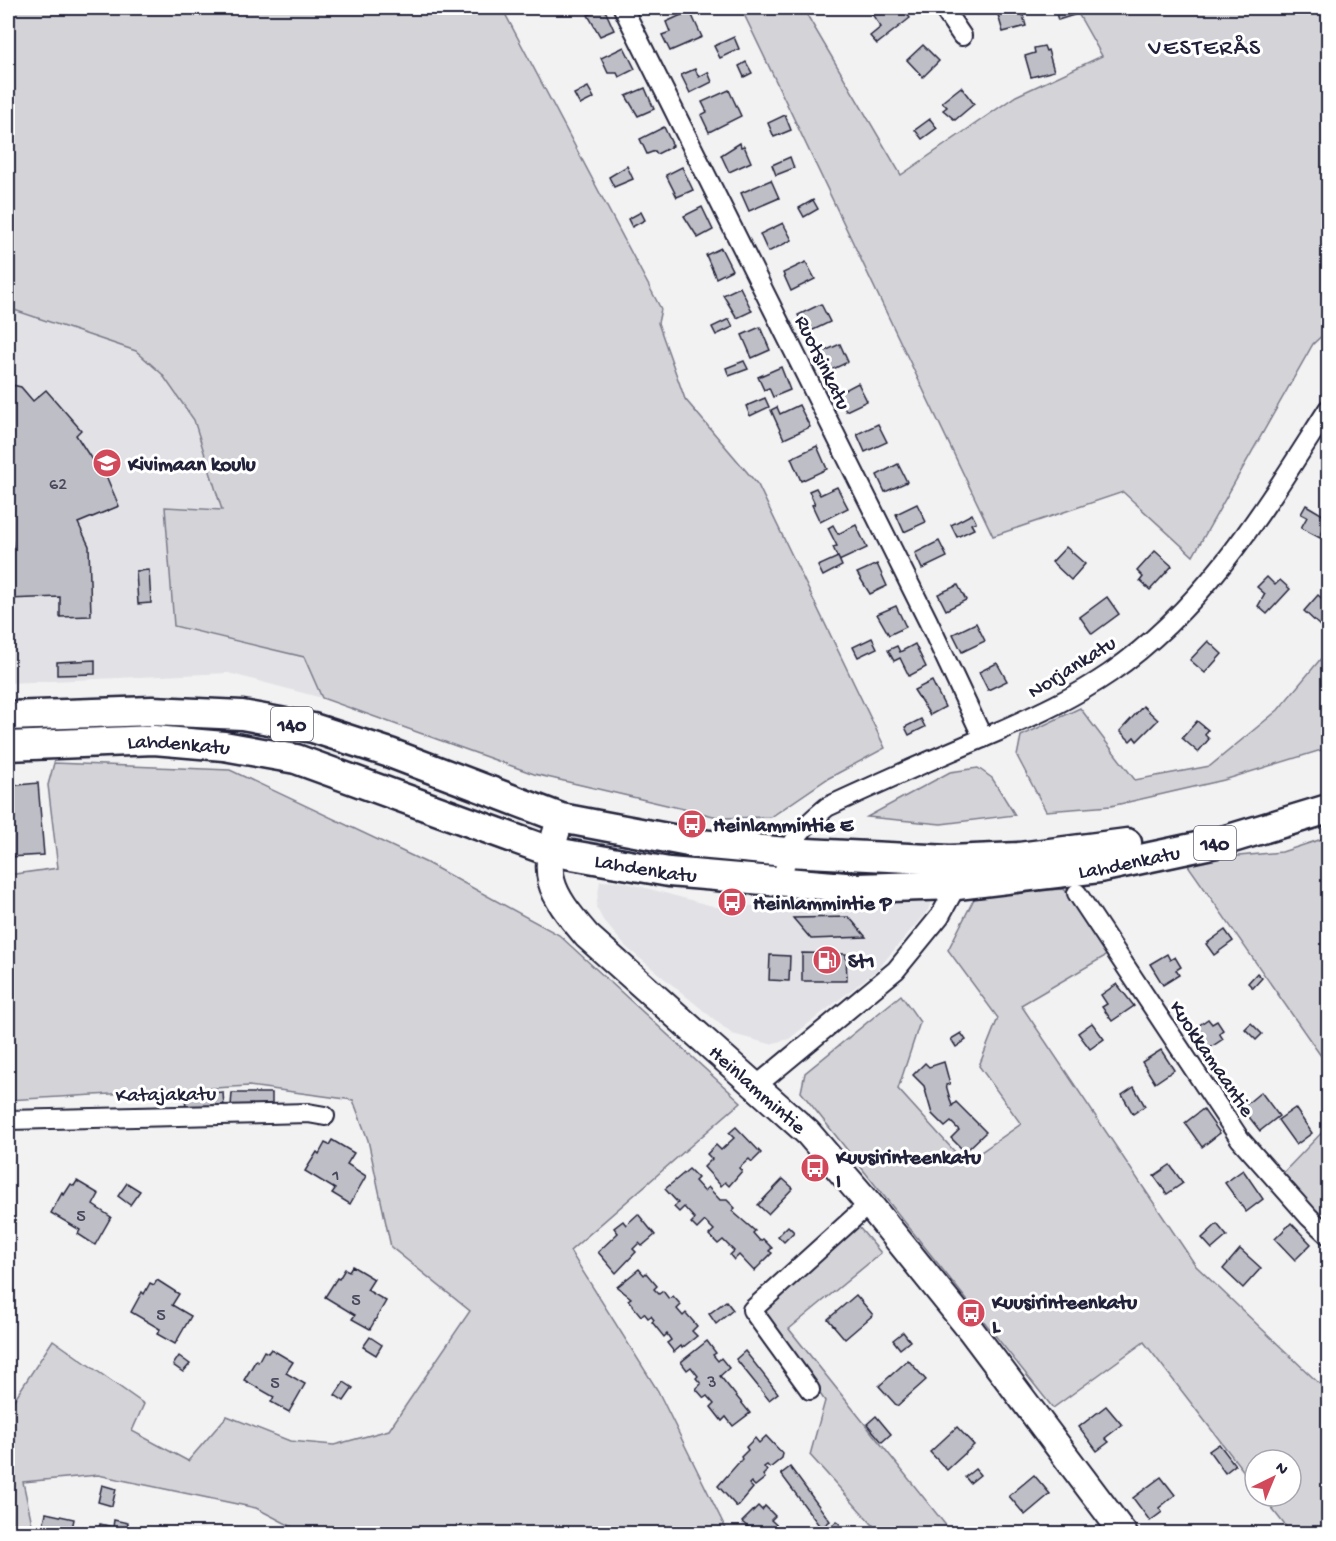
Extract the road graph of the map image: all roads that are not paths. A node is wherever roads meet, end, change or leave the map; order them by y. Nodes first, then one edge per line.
1 (623, 8) edge
2 (943, 8) edge
3 (962, 36) dead end
4 (1329, 409) edge
5 (8, 716) edge
6 (983, 738) junction
7 (8, 746) edge
8 (1329, 790) edge
9 (1329, 809) edge
10 (561, 818) junction
11 (549, 851) junction
12 (786, 852) junction
13 (1096, 858) junction
14 (782, 881) junction
15 (957, 885) junction
16 (1077, 893) dead end
17 (756, 1086) junction
18 (325, 1116) dead end
19 (8, 1120) edge
20 (869, 1204) junction
21 (1329, 1234) edge
22 (810, 1390) dead end
23 (1124, 1533) edge

1 - 6 street, Ruotsinkatu
2 - 3 street
4 - 6 street, Norjankatu
5 - 10 main road, Lahdenkatu / 140
6 - 12 street, Norjankatu
7 - 11 main road, Lahdenkatu / 140
8 - 13 main road, Lahdenkatu
9 - 13 main road, Lahdenkatu / 140
10 - 11 street, Heinlammintie
10 - 12 main road, Lahdenkatu / 140
11 - 14 main road, Lahdenkatu / 140
11 - 17 street, Heinlammintie
12 - 13 main road, Lahdenkatu / 140
12 - 14 street, Norjankatu
13 - 15 main road, Lahdenkatu / 140
14 - 15 main road, Lahdenkatu / 140
15 - 17 street
16 - 21 street, Kuokkamaantie
17 - 20 street, Heinlammintie
18 - 19 street, Katajakatu
20 - 22 street
20 - 23 street, Heinlammintie

